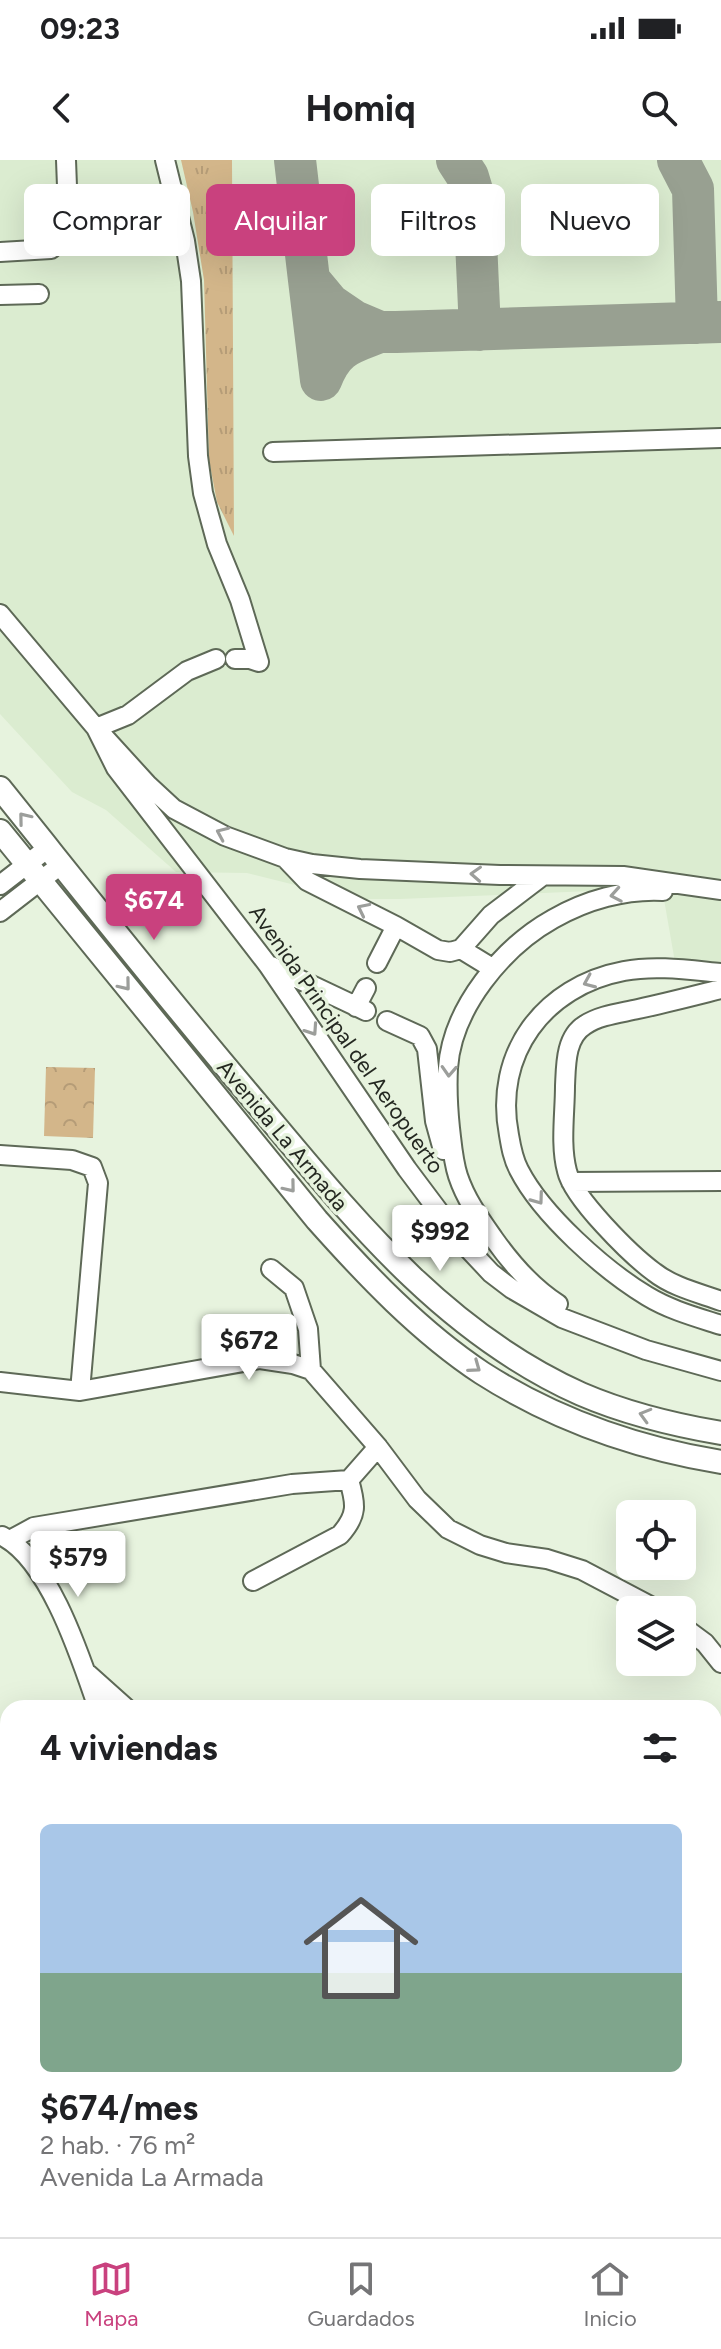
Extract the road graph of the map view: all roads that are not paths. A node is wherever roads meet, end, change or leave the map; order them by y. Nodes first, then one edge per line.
1 (66, 160) edge
2 (165, 160) edge
3 (0, 252) edge
4 (39, 294) dead end
5 (0, 295) edge
6 (721, 438) edge
7 (273, 452) dead end
8 (0, 614) edge
9 (96, 728) junction
10 (0, 788) edge
11 (0, 831) edge
12 (55, 856) junction
13 (285, 858) junction
14 (34, 873) junction
15 (541, 877) junction
16 (0, 885) edge
17 (721, 892) edge
18 (0, 912) edge
19 (396, 926) junction
20 (461, 949) junction
21 (377, 963) dead end
22 (268, 965) junction
23 (492, 968) junction
24 (721, 973) edge
25 (366, 988) dead end
26 (721, 989) edge
27 (387, 1021) dead end
28 (0, 1155) edge
29 (453, 1156) junction
30 (721, 1181) edge
31 (571, 1182) junction
32 (271, 1269) dead end
33 (721, 1301) edge
34 (721, 1325) edge
35 (601, 1331) junction
36 (311, 1370) junction
37 (721, 1371) edge
38 (0, 1382) edge
39 (80, 1391) junction
40 (721, 1433) edge
41 (378, 1447) junction
42 (721, 1462) edge
43 (349, 1480) junction
44 (5, 1537) edge
45 (253, 1581) dead end
46 (631, 1596) edge
47 (696, 1636) edge
48 (721, 1663) edge
49 (86, 1672) junction
50 (95, 1700) edge
51 (117, 1700) edge

1 - 3 street
2 - 9 street
4 - 5 street
6 - 7 street
8 - 9 street, Avenida Principal del Aeropuerto
13 -> 9 street, Avenida Principal del Aeropuerto
9 - 22 street, Avenida Principal del Aeropuerto
12 -> 10 main road, Avenida La Armada
11 - 14 main road, Avenida La Armada
12 - 14 street
40 -> 12 main road, Avenida La Armada
15 -> 13 street, Avenida Principal del Aeropuerto
19 -> 13 street
14 - 16 street
14 - 18 street
14 -> 42 main road, Avenida La Armada
15 - 17 street, Avenida Principal del Aeropuerto
15 - 20 street
17 -> 23 street, Avenida Principal del Aeropuerto
19 - 20 street
19 - 21 street
20 - 23 street
22 - 25 street
22 -> 35 street, Avenida Principal del Aeropuerto
23 -> 29 street, Avenida Principal del Aeropuerto
24 -> 34 street
26 - 31 street
27 - 29 street
28 - 39 street
29 - 35 street, Avenida Principal del Aeropuerto
30 - 31 street
31 - 33 street
32 - 36 street
35 - 37 street, Avenida Principal del Aeropuerto
36 - 39 street
36 - 41 street
38 - 39 street
41 - 43 street
41 - 46 street
43 - 44 street
43 - 45 street
44 - 49 street
47 - 48 street
49 - 50 street
49 - 51 street

